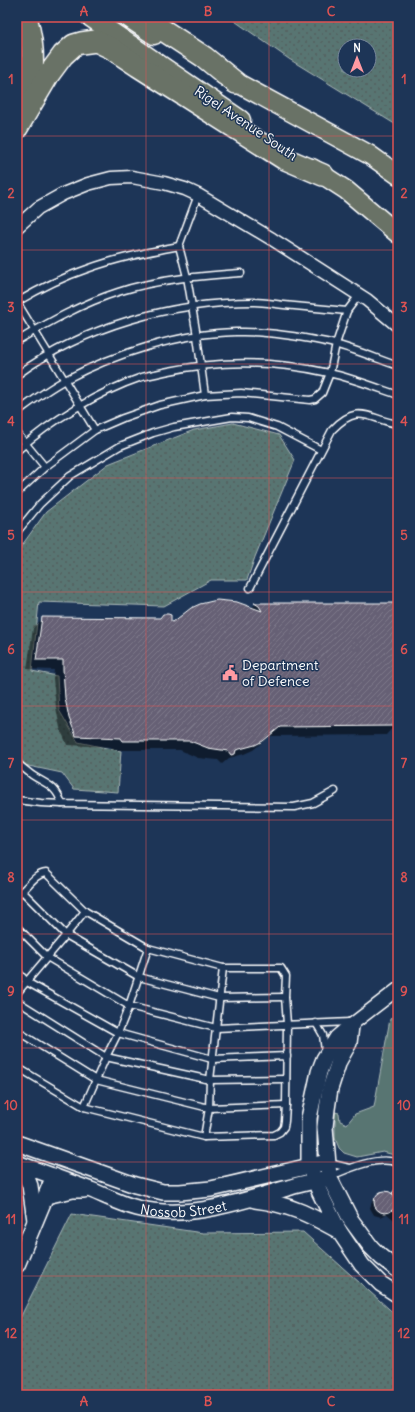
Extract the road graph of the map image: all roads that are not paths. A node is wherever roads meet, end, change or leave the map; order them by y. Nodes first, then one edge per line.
1 (26, 17) edge
2 (90, 17) edge
3 (127, 17) edge
4 (142, 17) edge
5 (236, 83) junction
6 (17, 116) edge
7 (17, 128) edge
8 (323, 175) junction
9 (398, 175) edge
10 (198, 195) junction
11 (17, 227) edge
12 (398, 234) edge
13 (179, 246) junction
14 (241, 273) dead end
15 (187, 277) junction
16 (359, 295) junction
17 (17, 302) edge
18 (191, 306) junction
19 (347, 311) junction
20 (398, 326) edge
21 (34, 331) junction
22 (197, 336) junction
23 (17, 341) edge
24 (336, 344) junction
25 (50, 354) junction
26 (201, 366) junction
27 (398, 366) edge
28 (330, 373) junction
29 (17, 375) edge
30 (64, 380) junction
31 (205, 395) junction
32 (398, 395) edge
33 (80, 407) junction
34 (17, 412) edge
35 (398, 424) edge
36 (95, 430) junction
37 (17, 433) edge
38 (26, 443) junction
39 (321, 450) junction
40 (17, 451) edge
41 (45, 467) junction
42 (17, 493) edge
43 (17, 532) edge
44 (250, 588) dead end
45 (17, 763) edge
46 (335, 791) dead end
47 (17, 800) edge
48 (62, 804) junction
49 (20, 893) edge
50 (85, 911) junction
51 (17, 926) edge
52 (66, 935) junction
53 (148, 948) junction
54 (47, 957) junction
55 (222, 968) junction
56 (17, 970) edge
57 (139, 977) junction
58 (27, 982) junction
59 (398, 989) edge
60 (17, 993) edge
61 (285, 997) junction
62 (219, 998) junction
63 (17, 1001) edge
64 (129, 1006) junction
65 (316, 1023) junction
66 (287, 1024) junction
67 (353, 1024) junction
68 (216, 1028) junction
69 (17, 1031) edge
70 (118, 1033) junction
71 (287, 1056) junction
72 (106, 1057) junction
73 (212, 1059) junction
74 (322, 1066) junction
75 (17, 1067) edge
76 (286, 1079) junction
77 (96, 1080) junction
78 (210, 1080) junction
79 (286, 1105) junction
80 (84, 1108) junction
81 (208, 1108) junction
82 (204, 1137) junction
83 (17, 1143) edge
84 (17, 1148) edge
85 (327, 1162) junction
86 (398, 1163) edge
87 (17, 1164) edge
88 (309, 1166) junction
89 (350, 1168) junction
90 (54, 1176) junction
91 (118, 1178) junction
92 (322, 1179) junction
93 (91, 1190) junction
94 (46, 1196) junction
95 (248, 1200) junction
96 (35, 1221) junction
97 (339, 1231) junction
98 (17, 1265) edge
99 (398, 1270) edge
100 (398, 1295) edge

1 - 6 highway
2 - 8 main road, Rigel Avenue South
3 - 5 main road, Rigel Avenue South
4 - 5 highway
5 - 9 main road, Rigel Avenue South
7 - 8 highway
8 - 12 main road, Rigel Avenue South
10 - 11 street
10 - 13 lane
10 - 16 street
13 - 15 lane
13 - 17 lane
14 - 15 lane
15 - 18 lane
15 - 21 lane
16 - 19 lane
16 - 20 street
17 - 21 lane
18 - 19 lane
18 - 22 lane
18 - 25 lane
19 - 24 lane
21 - 23 lane
21 - 25 lane
22 - 24 lane
22 - 26 lane
22 - 30 lane
24 - 27 lane
24 - 28 lane
25 - 29 lane
25 - 30 lane
26 - 28 lane
26 - 31 lane
26 - 33 lane
28 - 31 lane
28 - 32 lane
30 - 33 lane
30 - 34 lane
31 - 36 lane
33 - 36 lane
33 - 38 lane
35 - 39 lane
36 - 41 lane
37 - 38 lane
38 - 40 lane
38 - 41 lane
39 - 43 lane
39 - 44 lane
41 - 42 lane
45 - 48 lane
46 - 48 lane
47 - 48 lane
49 - 50 lane
49 - 52 lane
50 - 52 lane
50 - 53 lane
51 - 54 lane
52 - 54 lane
52 - 57 lane
53 - 55 lane
53 - 57 lane
54 - 58 lane
54 - 64 lane
55 - 61 lane
55 - 62 lane
56 - 58 lane
57 - 62 lane
57 - 64 lane
58 - 60 lane
58 - 70 lane
59 - 67 street
61 - 62 lane
61 - 66 lane
62 - 68 lane
63 - 72 lane
64 - 68 lane
64 - 70 lane
65 - 66 lane
65 - 67 lane
65 - 74 lane
66 - 68 lane
66 - 71 lane
67 - 74 street
67 - 85 street
68 - 73 lane
69 - 77 lane
70 - 72 lane
70 - 73 lane
71 - 73 lane
71 - 76 lane
72 - 77 lane
72 - 78 lane
73 - 78 lane
74 - 88 street
75 - 80 lane
76 - 78 lane
76 - 79 lane
77 - 80 lane
77 - 81 lane
78 - 81 lane
79 - 81 lane
79 - 82 lane
80 - 82 lane
81 - 82 lane
83 - 91 street
84 - 90 street
85 - 88 street, Nossob Street
85 - 89 lane
85 - 92 street
86 - 89 lane
87 - 90 street, Nossob Street
87 - 96 street
88 - 91 street, Nossob Street
88 - 92 street
89 - 92 lane
90 - 91 street
90 - 93 street, Nossob Street
90 - 94 street
92 - 95 street, Nossob Street
92 - 97 street
92 - 99 street
93 - 94 street
93 - 95 street, Nossob Street
94 - 96 street
95 - 97 street
96 - 98 street
97 - 100 street

